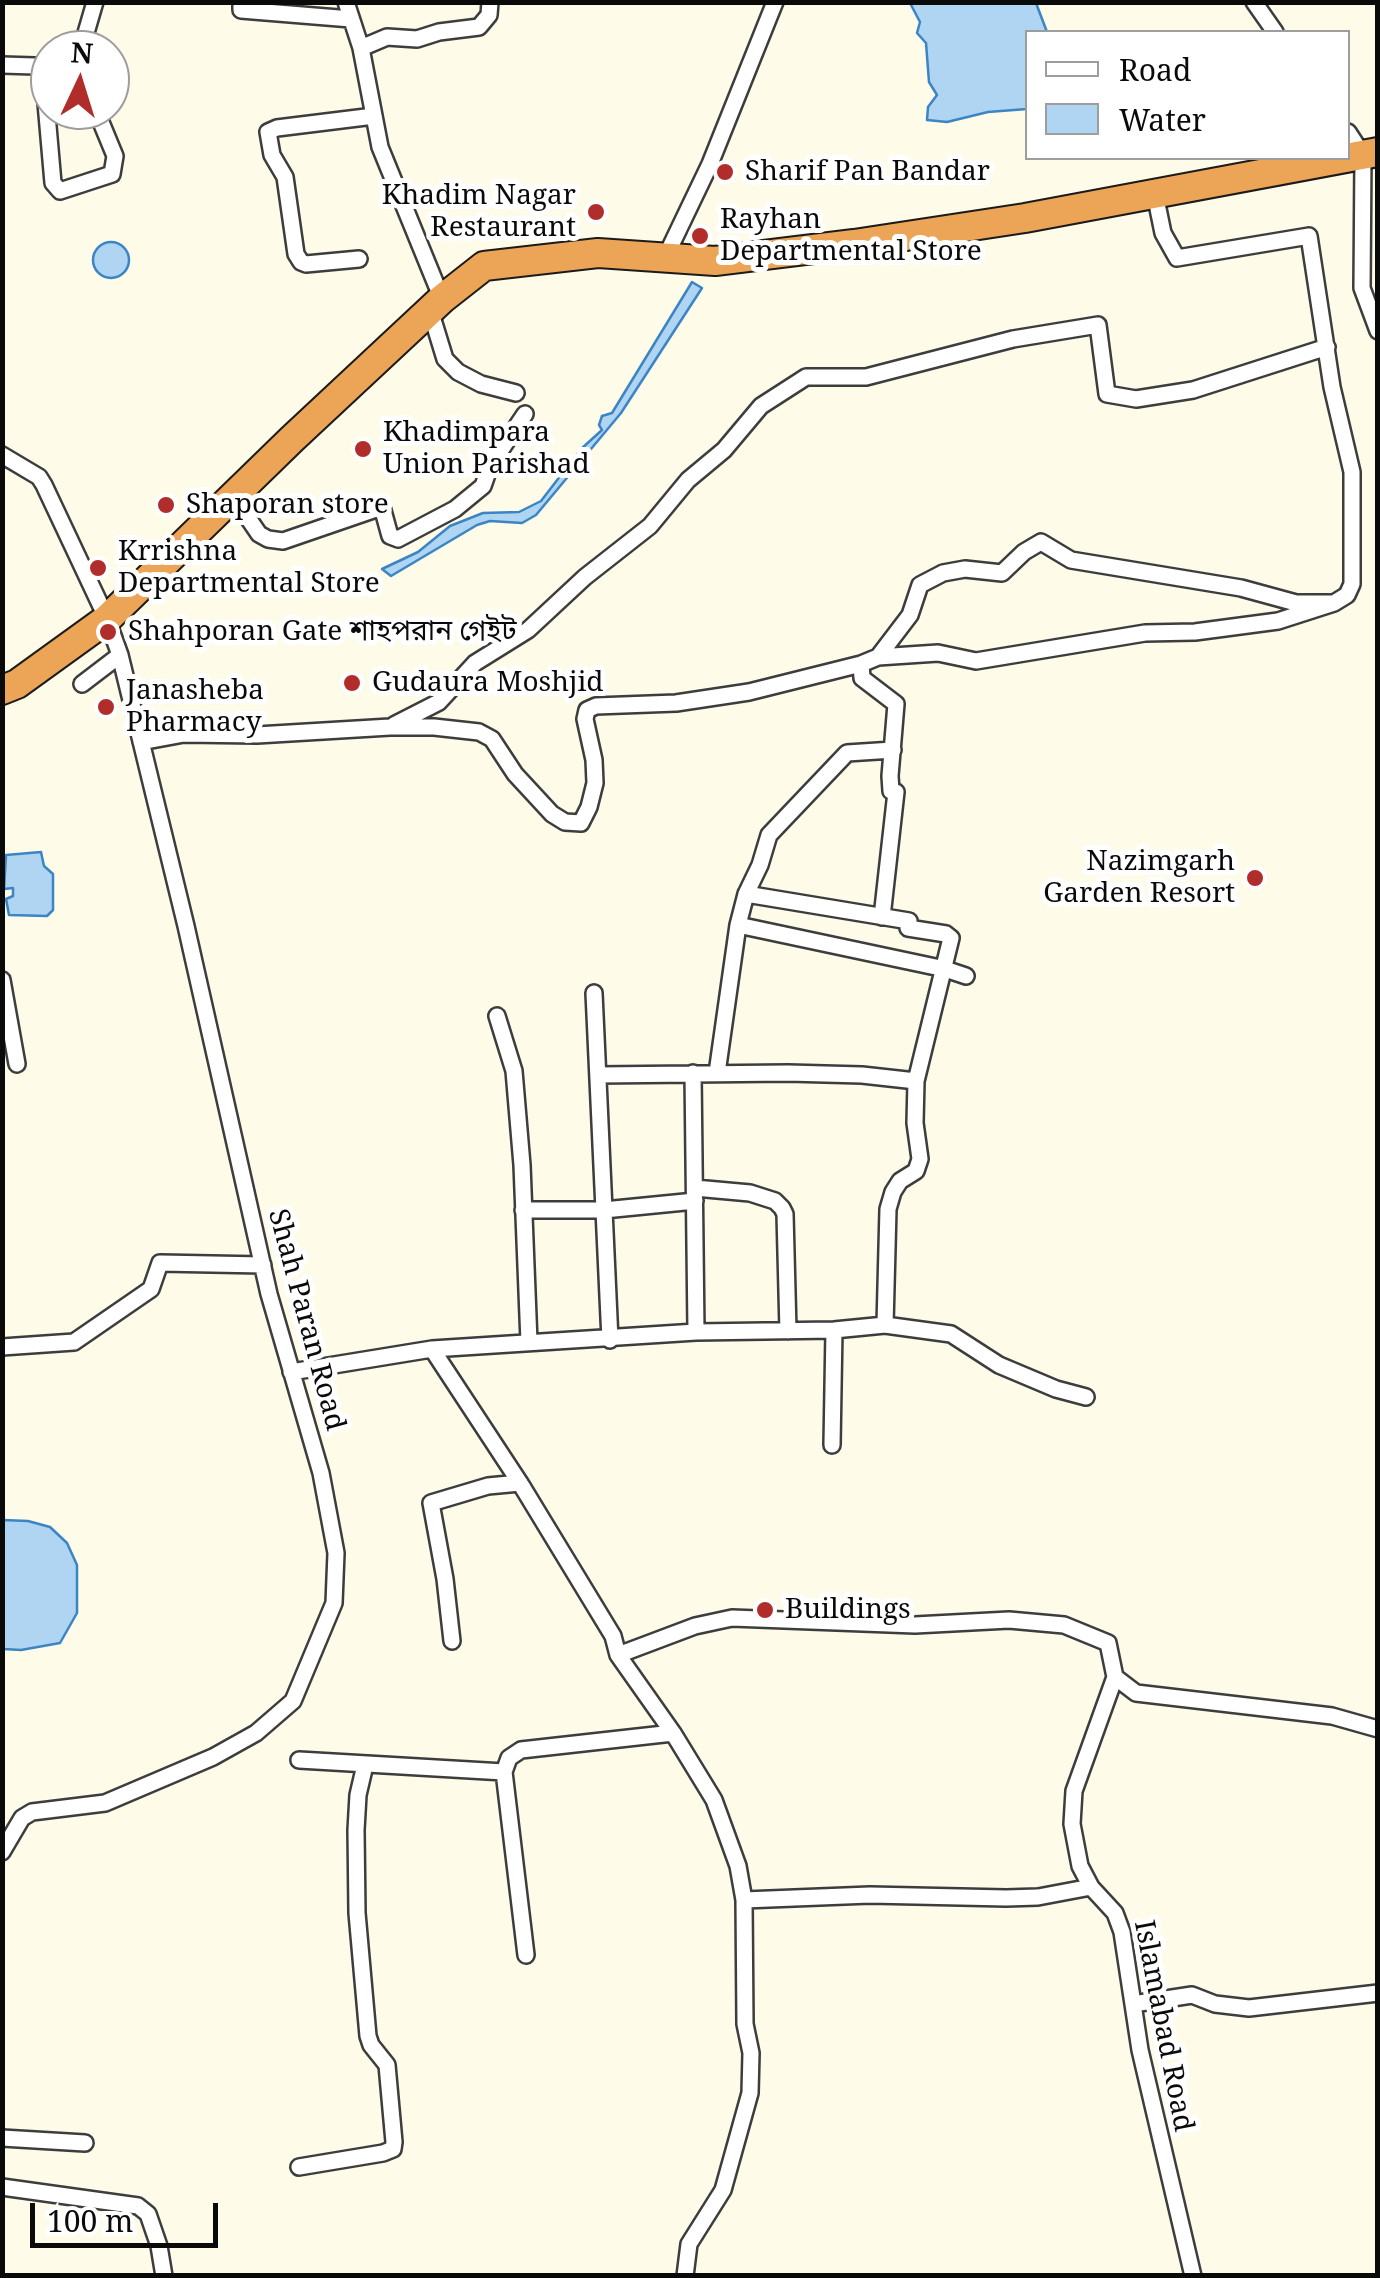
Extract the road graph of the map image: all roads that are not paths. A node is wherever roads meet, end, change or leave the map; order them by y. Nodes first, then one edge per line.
1 (94, 2) edge
2 (241, 2) edge
3 (490, 2) edge
4 (774, 2) edge
5 (1254, 2) edge
6 (349, 10) edge
7 (86, 30) edge
8 (1273, 30) edge
9 (360, 48) junction
10 (2, 65) edge
11 (30, 66) edge
12 (374, 116) junction
13 (49, 130) edge
14 (104, 130) edge
15 (1363, 146) edge
16 (1302, 160) edge
17 (1155, 194) junction
18 (674, 258) junction
19 (359, 259) dead end
20 (436, 305) junction
21 (1378, 331) edge
22 (1327, 347) junction
23 (516, 393) dead end
24 (525, 414) dead end
25 (2, 455) edge
26 (233, 496) junction
27 (1334, 603) junction
28 (107, 619) junction
29 (120, 655) junction
30 (878, 657) junction
31 (861, 664) junction
32 (82, 684) dead end
33 (2, 690) edge
34 (390, 727) junction
35 (142, 742) junction
36 (893, 750) junction
37 (746, 894) junction
38 (882, 917) junction
39 (738, 925) junction
40 (945, 968) junction
41 (966, 976) dead end
42 (2, 980) edge
43 (594, 992) dead end
44 (497, 1016) dead end
45 (18, 1064) dead end
46 (694, 1073) junction
47 (717, 1073) junction
48 (598, 1074) junction
49 (916, 1081) junction
50 (695, 1195) junction
51 (524, 1210) junction
52 (604, 1210) junction
53 (263, 1265) junction
54 (885, 1324) junction
55 (788, 1330) junction
56 (834, 1330) junction
57 (696, 1332) junction
58 (610, 1340) junction
59 (529, 1342) junction
60 (2, 1347) edge
61 (432, 1349) junction
62 (291, 1372) junction
63 (1086, 1397) dead end
64 (832, 1445) dead end
65 (520, 1483) junction
66 (452, 1640) dead end
67 (618, 1655) junction
68 (1115, 1676) junction
69 (1378, 1730) edge
70 (672, 1733) junction
71 (299, 1760) dead end
72 (365, 1765) junction
73 (504, 1772) junction
74 (2, 1852) edge
75 (1091, 1887) junction
76 (744, 1900) junction
77 (526, 1955) dead end
78 (1378, 1994) edge
79 (1133, 2004) junction
80 (2, 2138) edge
81 (84, 2143) dead end
82 (299, 2167) dead end
83 (2, 2187) edge
84 (164, 2276) edge
85 (685, 2276) edge
86 (1193, 2276) edge

1 - 7 street
2 - 6 street
3 - 9 street
4 - 18 street
5 - 8 street
6 - 9 street
9 - 12 street
10 - 11 street
12 - 19 street
12 - 20 street
13 - 14 street
15 - 21 street
16 - 17 highway
17 - 18 highway
17 - 22 street
18 - 20 highway
20 - 23 street
20 - 26 highway
22 - 27 street
22 - 34 street
24 - 26 street
25 - 28 street, Shah Paran Road
26 - 28 highway
27 - 30 street
27 - 30 street
28 - 29 street, Shah Paran Road
28 - 33 highway
29 - 32 street
29 - 35 street, Shah Paran Road
30 - 31 street
31 - 34 street
31 - 36 street
34 - 35 street
35 - 53 street, Shah Paran Road
36 - 37 street
36 - 38 street
37 - 38 street
37 - 39 street
38 - 40 street
39 - 40 street
39 - 47 street
40 - 41 street
40 - 49 street
42 - 45 street
43 - 48 street
44 - 51 street
46 - 47 street
46 - 48 street
46 - 50 street
47 - 49 street
48 - 52 street
49 - 54 street
50 - 52 street
50 - 55 street
50 - 57 street
51 - 52 street
51 - 59 street
52 - 58 street
53 - 60 street
53 - 62 street, Shah Paran Road
54 - 56 street
54 - 63 street
55 - 56 street
55 - 57 street
56 - 64 street
57 - 58 street
58 - 59 street
59 - 61 street
61 - 62 street
61 - 65 street
62 - 74 street, Shah Paran Road
65 - 66 street
65 - 67 street
67 - 68 street
67 - 70 street
68 - 69 street
68 - 75 street, Islamabad Road
70 - 73 street
70 - 76 street
71 - 72 street
72 - 73 street
72 - 82 street
73 - 77 street
75 - 76 street
75 - 79 street, Islamabad Road
76 - 85 street
78 - 79 street
79 - 86 street, Islamabad Road
80 - 81 street
83 - 84 street

